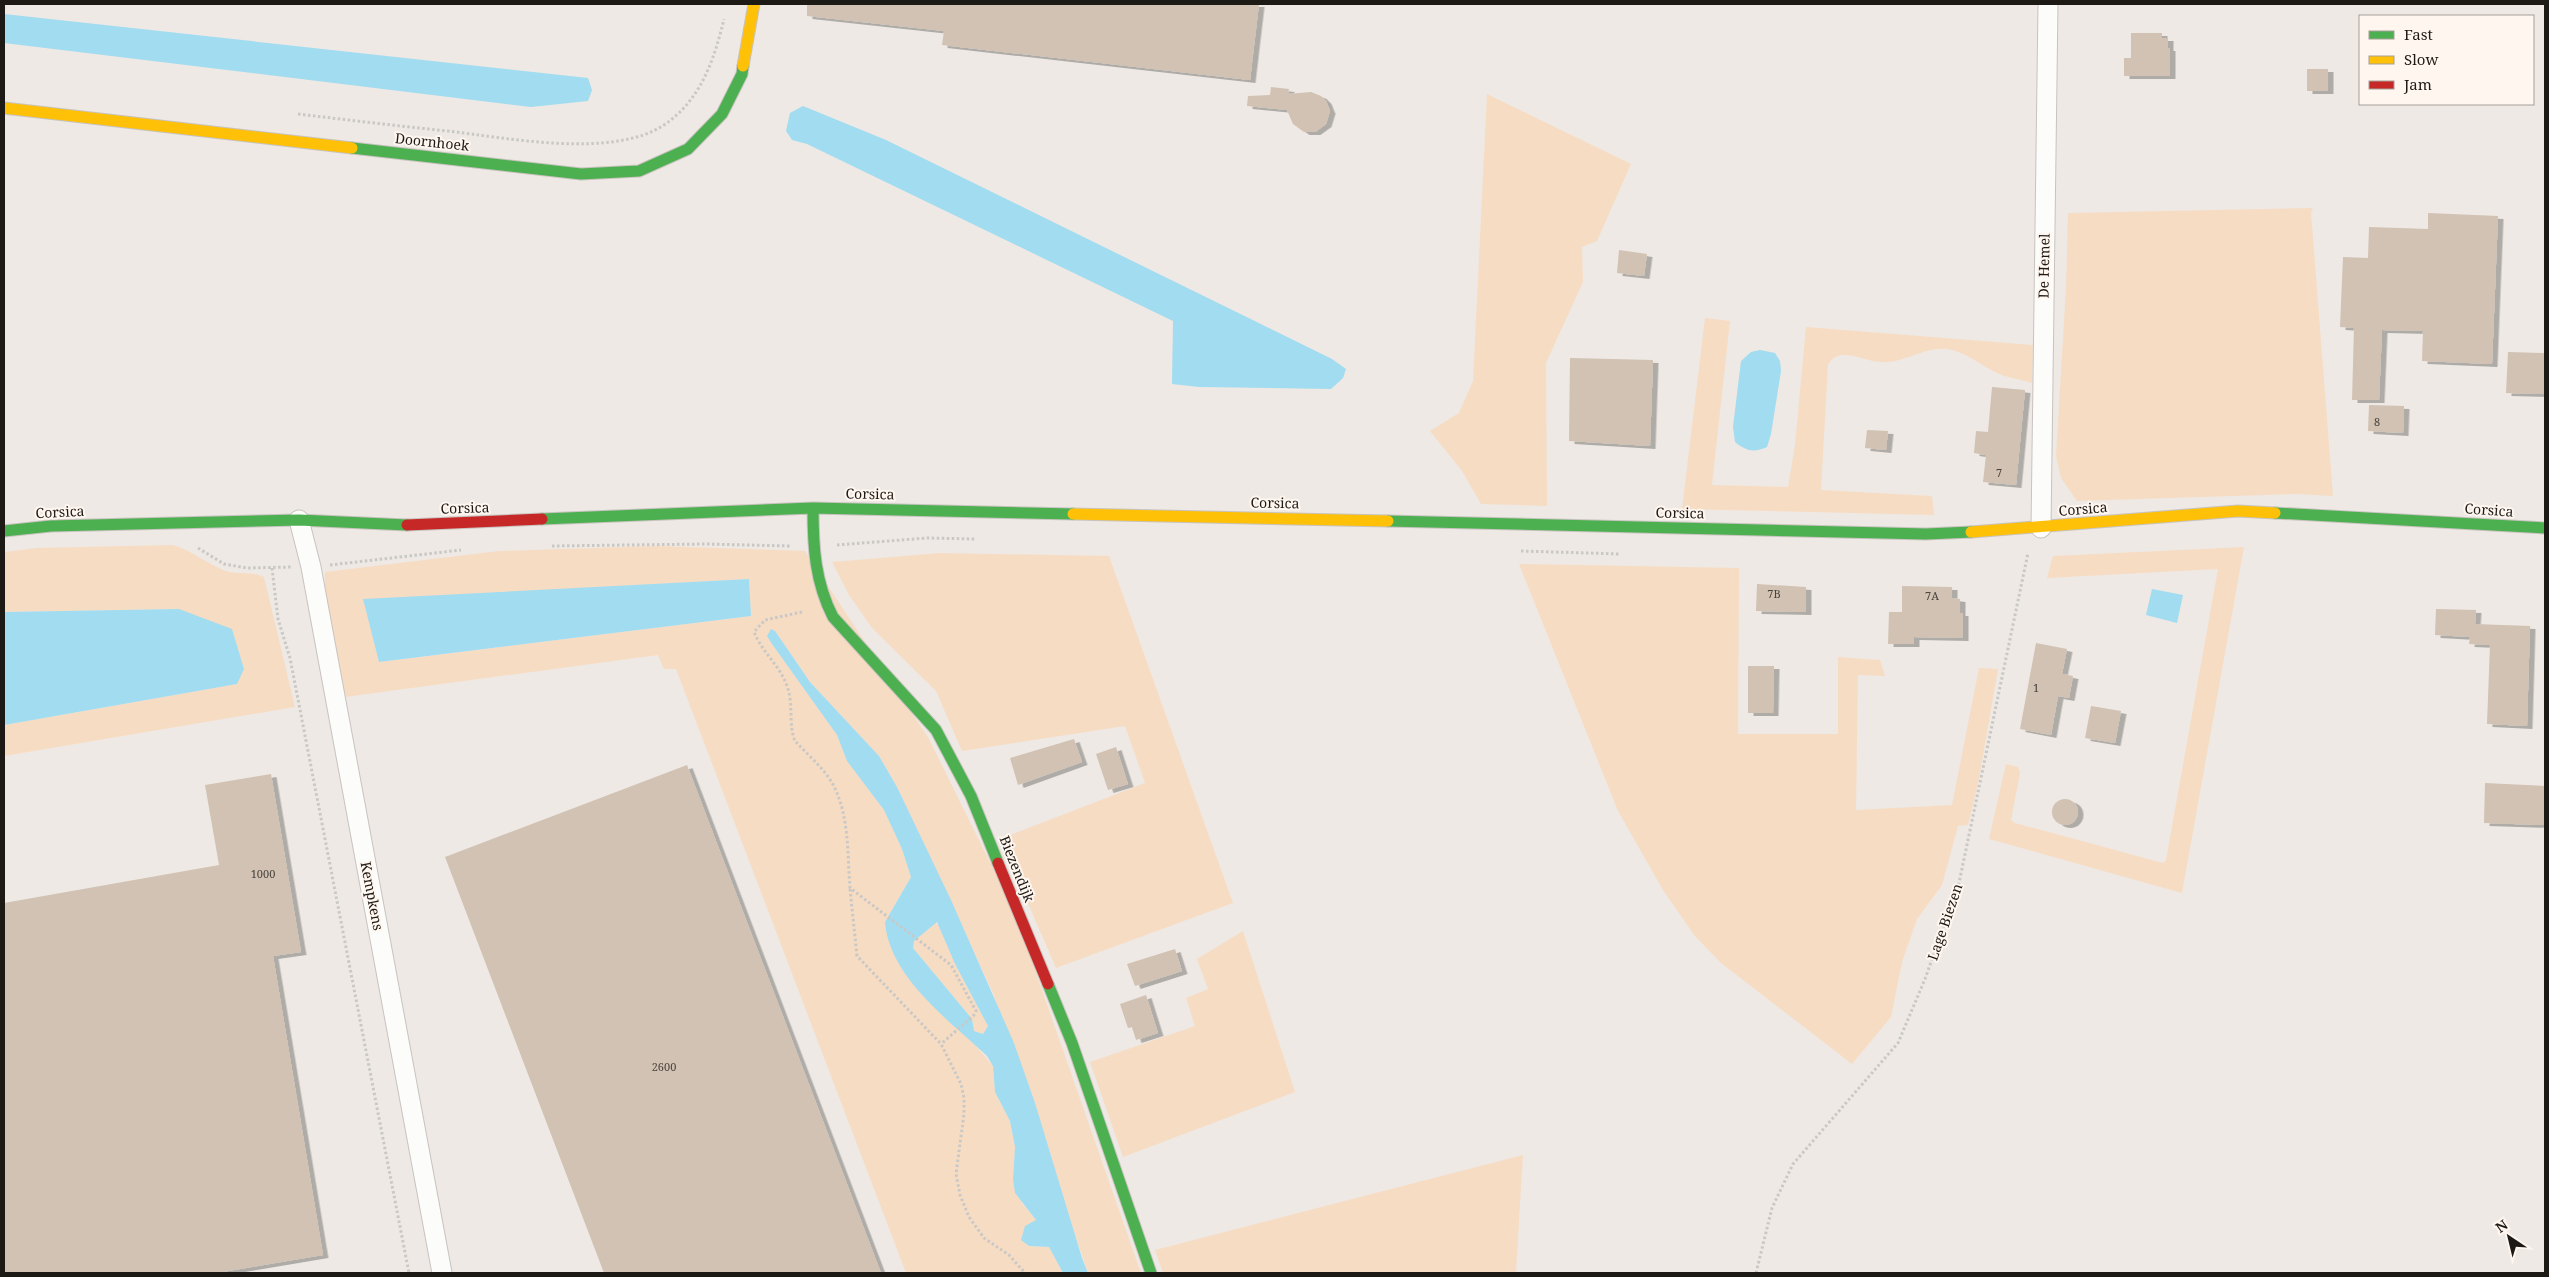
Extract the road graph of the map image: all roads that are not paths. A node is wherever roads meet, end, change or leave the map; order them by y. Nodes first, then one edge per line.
1 (754, 4) edge
2 (2048, 4) edge
3 (4, 108) edge
4 (813, 508) junction
5 (299, 520) junction
6 (2041, 528) junction
7 (2545, 528) edge
8 (4, 531) edge
9 (442, 1273) edge
10 (1151, 1273) edge

1 - 3 street, Doornhoek
2 - 6 street, De Hemel
4 - 5 street, Corsica
4 - 6 street, Corsica
4 - 10 street, Biezendijk
5 - 8 street, Corsica
5 - 9 street, Kempkens
6 - 7 street, Corsica

